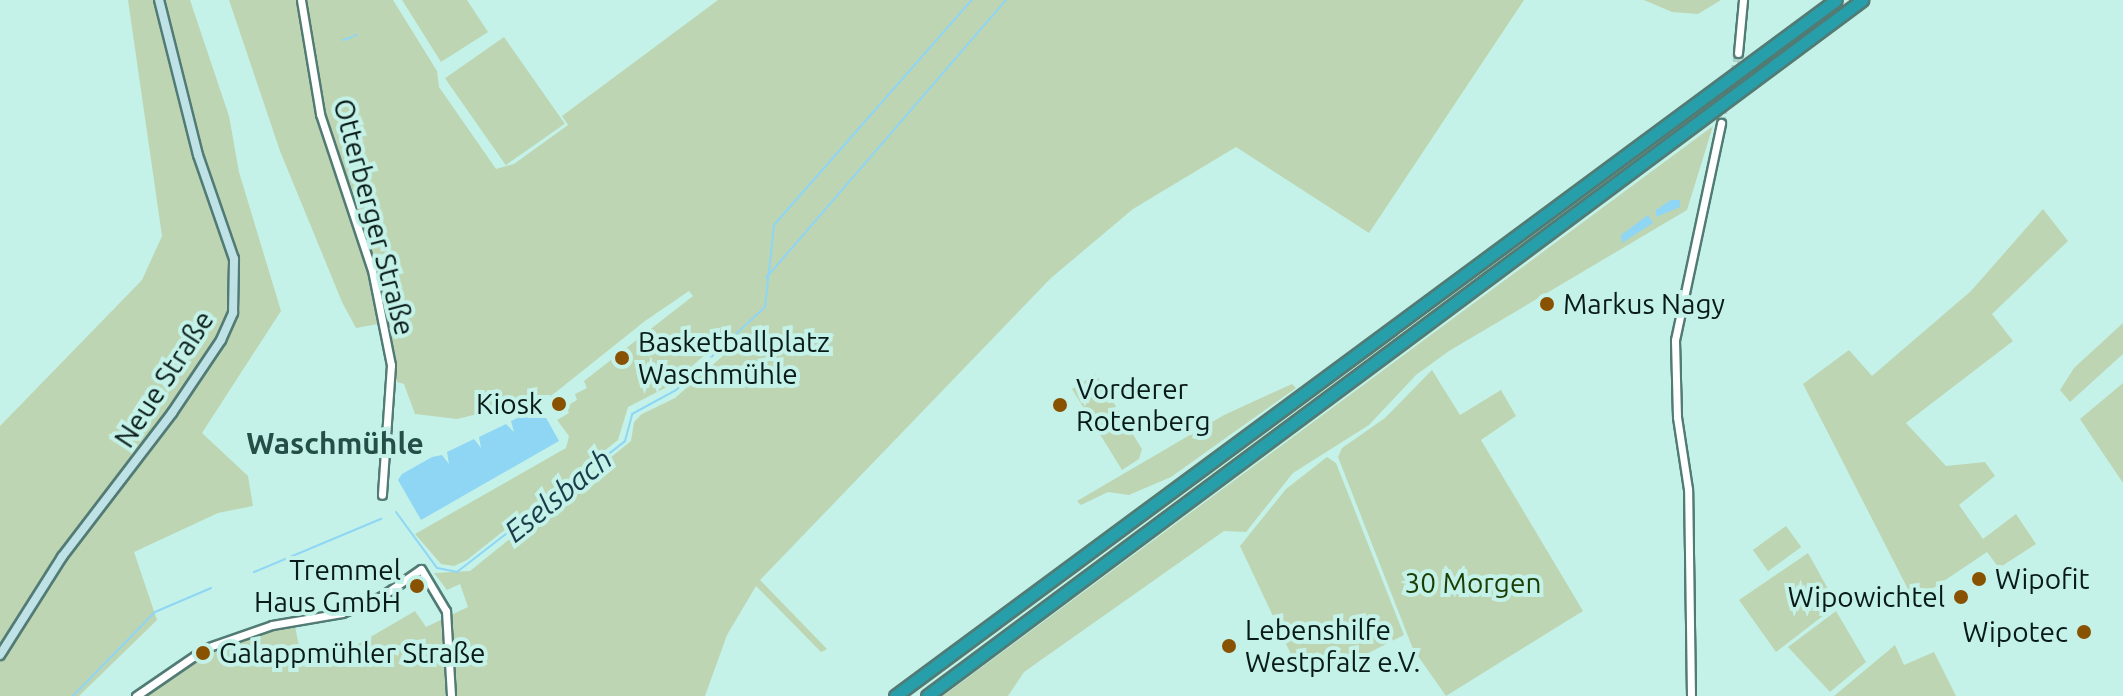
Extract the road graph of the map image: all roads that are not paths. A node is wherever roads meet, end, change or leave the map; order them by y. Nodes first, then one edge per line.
1 (159, 0) edge
2 (301, 0) edge
3 (1743, 0) edge
4 (1836, 0) edge
5 (1862, 0) edge
6 (1738, 53) tunnel mouth
7 (1721, 123) tunnel mouth
8 (382, 495) dead end
9 (0, 655) edge
10 (136, 696) edge
11 (451, 696) edge
12 (895, 696) edge
13 (927, 696) edge
14 (1691, 696) edge

1 - 9 main road, Neue Straße
2 - 8 street, Otterberger Straße
3 - 6 street
4 - 12 highway
5 - 13 highway
7 - 14 street
10 - 11 street

